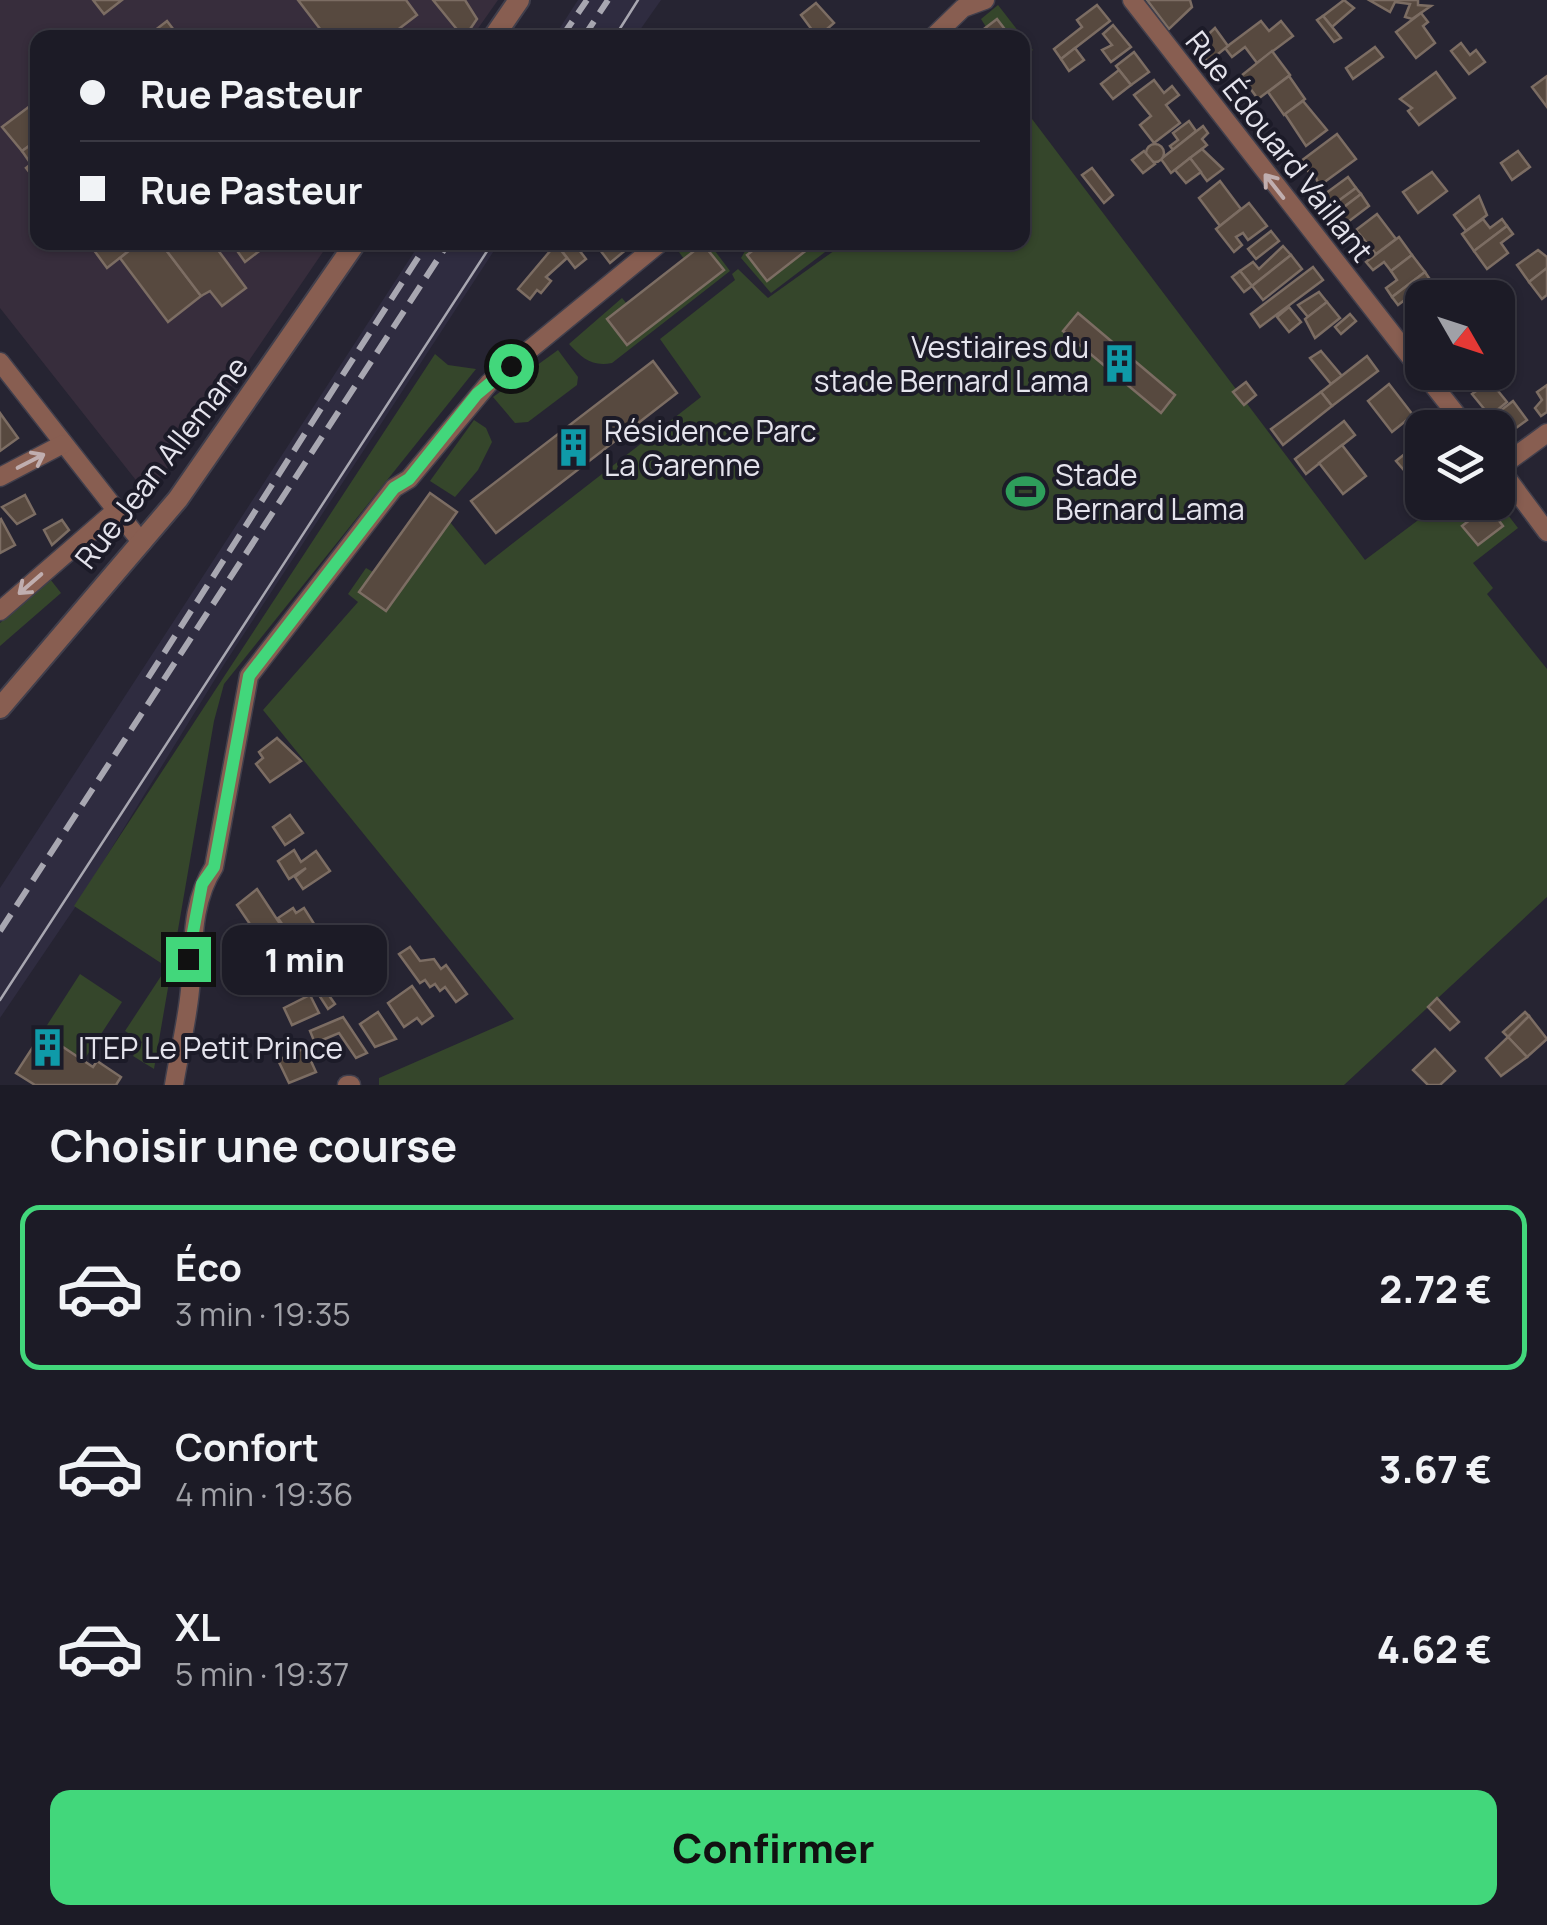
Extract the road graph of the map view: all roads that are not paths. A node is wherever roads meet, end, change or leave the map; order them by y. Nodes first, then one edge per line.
1 (518, 0) edge
2 (985, 0) edge
3 (1132, 0) edge
4 (498, 30) edge
5 (940, 30) edge
6 (351, 250) edge
7 (652, 250) edge
8 (1405, 349) edge
9 (0, 362) edge
10 (1437, 390) edge
11 (1453, 410) edge
12 (1547, 433) edge
13 (63, 444) junction
14 (1515, 455) edge
15 (0, 477) edge
16 (1515, 490) edge
17 (114, 512) junction
18 (1547, 532) edge
19 (142, 543) junction
20 (0, 611) edge
21 (0, 708) edge
22 (174, 1085) edge

1 - 4 street
2 - 5 street
8 -> 3 street, Rue Édouard Vaillant
6 - 19 street, Rue Jean Allemane
7 - 22 street
9 - 13 street
10 - 11 street, Rue Édouard Vaillant
12 - 14 street
15 -> 13 street
13 - 17 street
16 - 18 street
17 - 19 street
17 -> 20 street
19 - 21 street, Rue Jean Allemane

